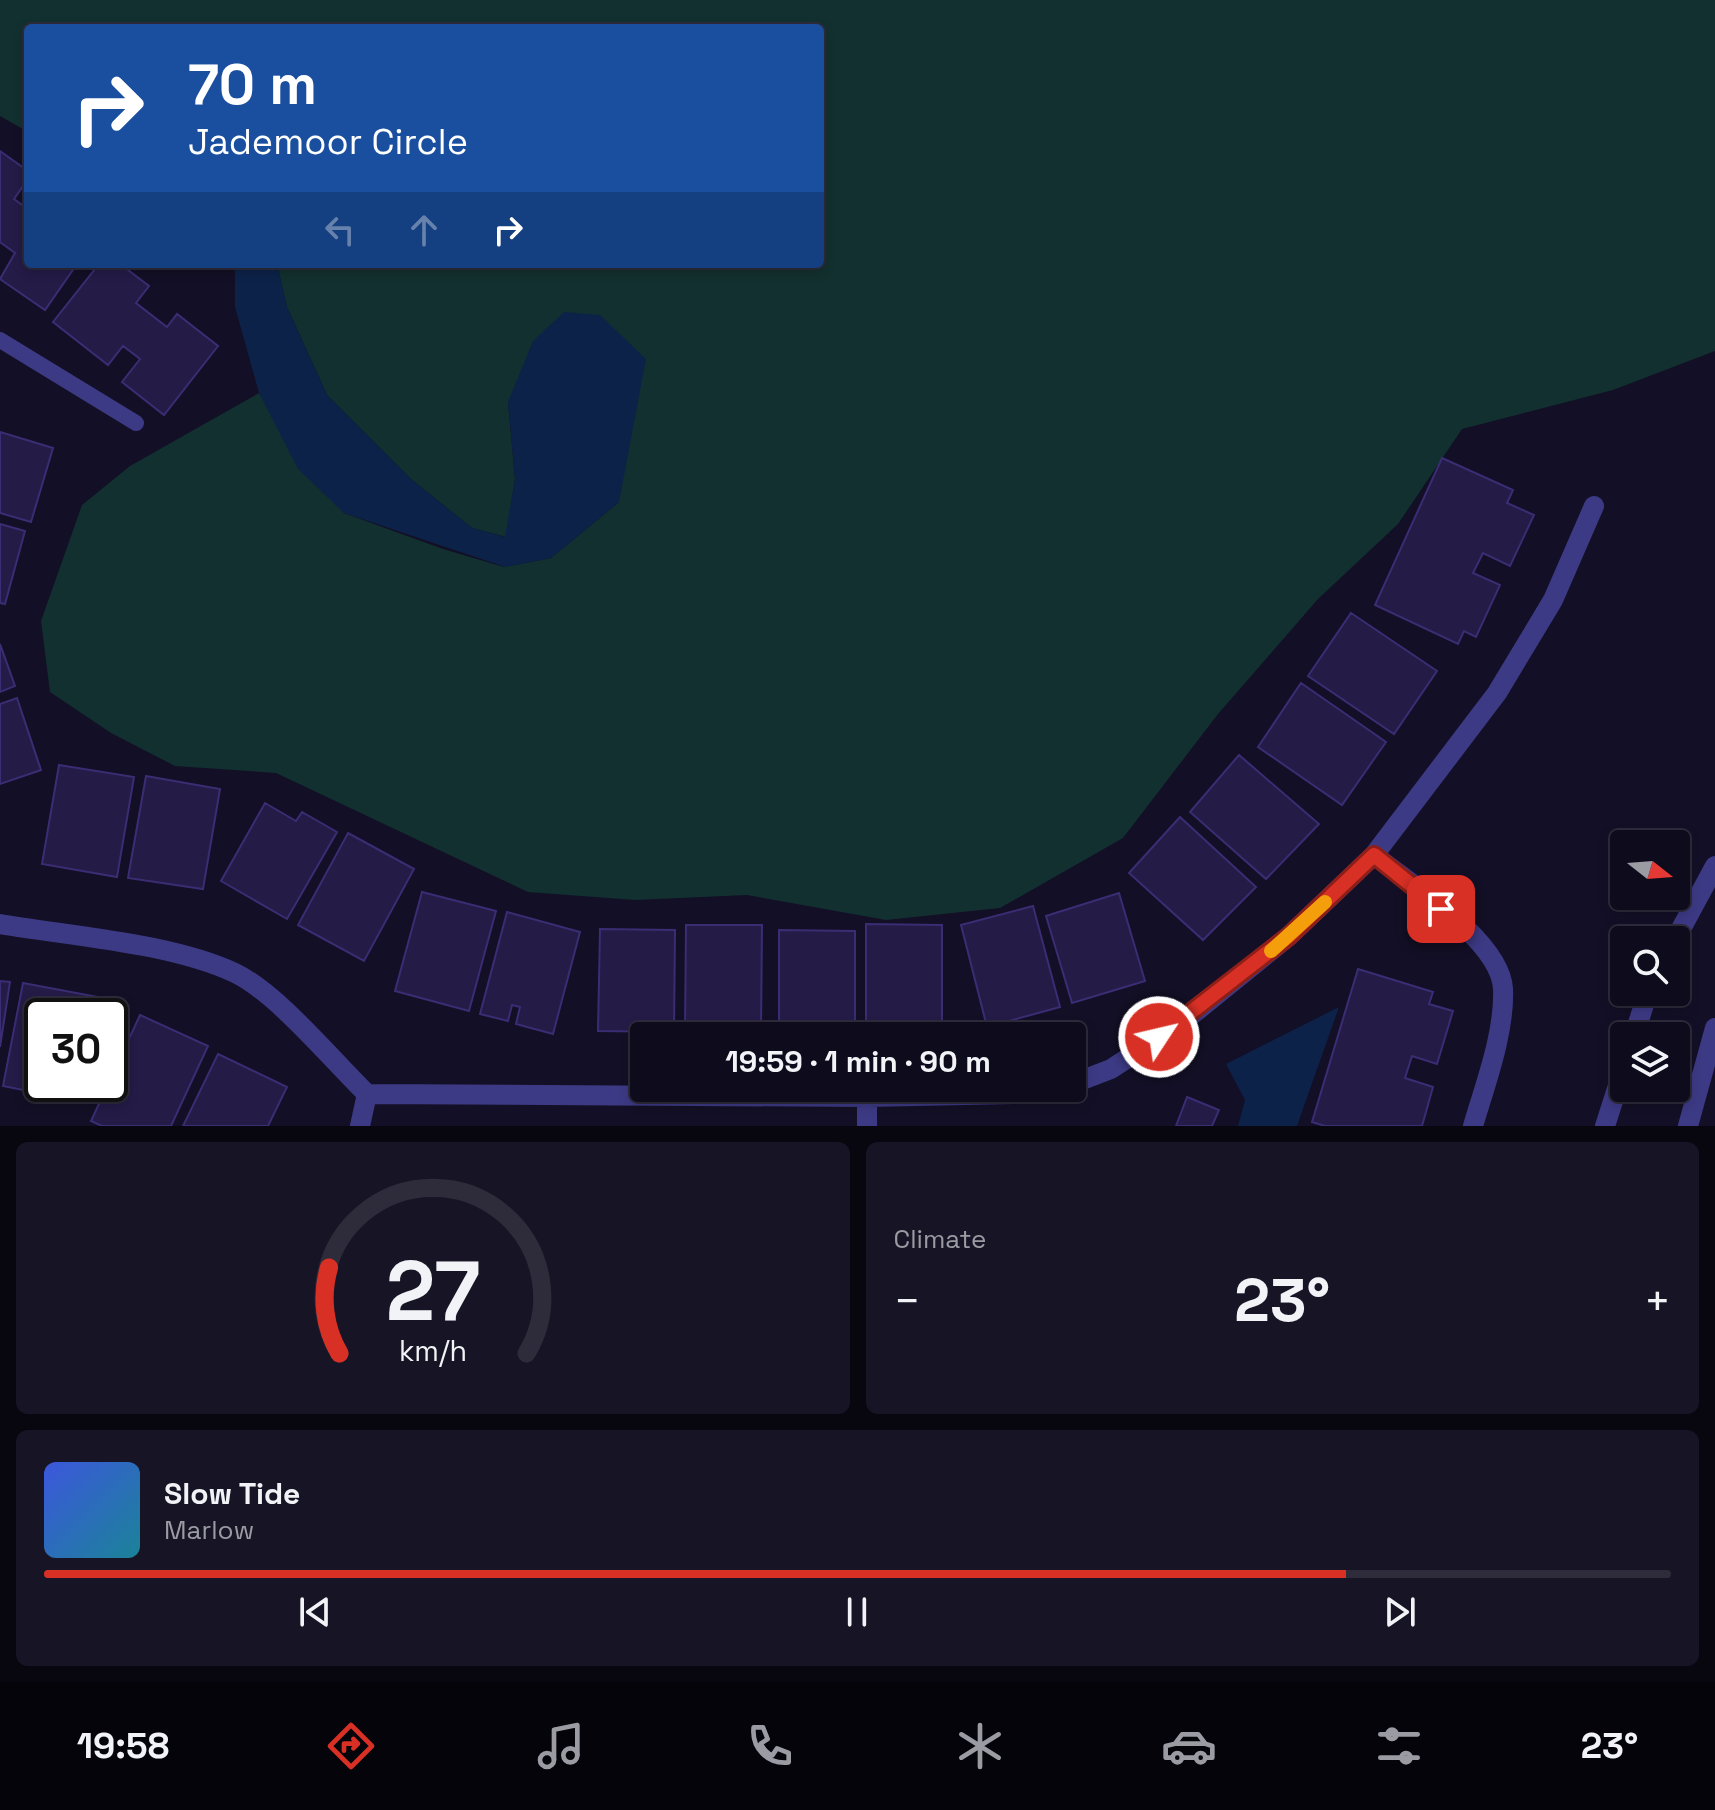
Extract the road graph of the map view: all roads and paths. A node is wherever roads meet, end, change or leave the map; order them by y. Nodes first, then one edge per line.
1 (0, 340) edge
2 (136, 423) dead end
3 (1594, 506) dead end
4 (1374, 855) junction
5 (1715, 866) edge
6 (0, 924) edge
7 (1683, 926) edge
8 (1715, 1028) edge
9 (1086, 1079) edge
10 (367, 1094) junction
11 (630, 1096) edge
12 (867, 1102) edge
13 (1613, 1102) edge
14 (360, 1126) edge
15 (867, 1126) edge
16 (1473, 1126) edge
17 (1605, 1126) edge
18 (1688, 1126) edge

1 - 2 lane
3 - 4 street
4 - 9 street
4 - 16 street
5 - 7 street
6 - 10 street
8 - 18 street
10 - 11 street
10 - 14 street
12 - 15 street
13 - 17 street

